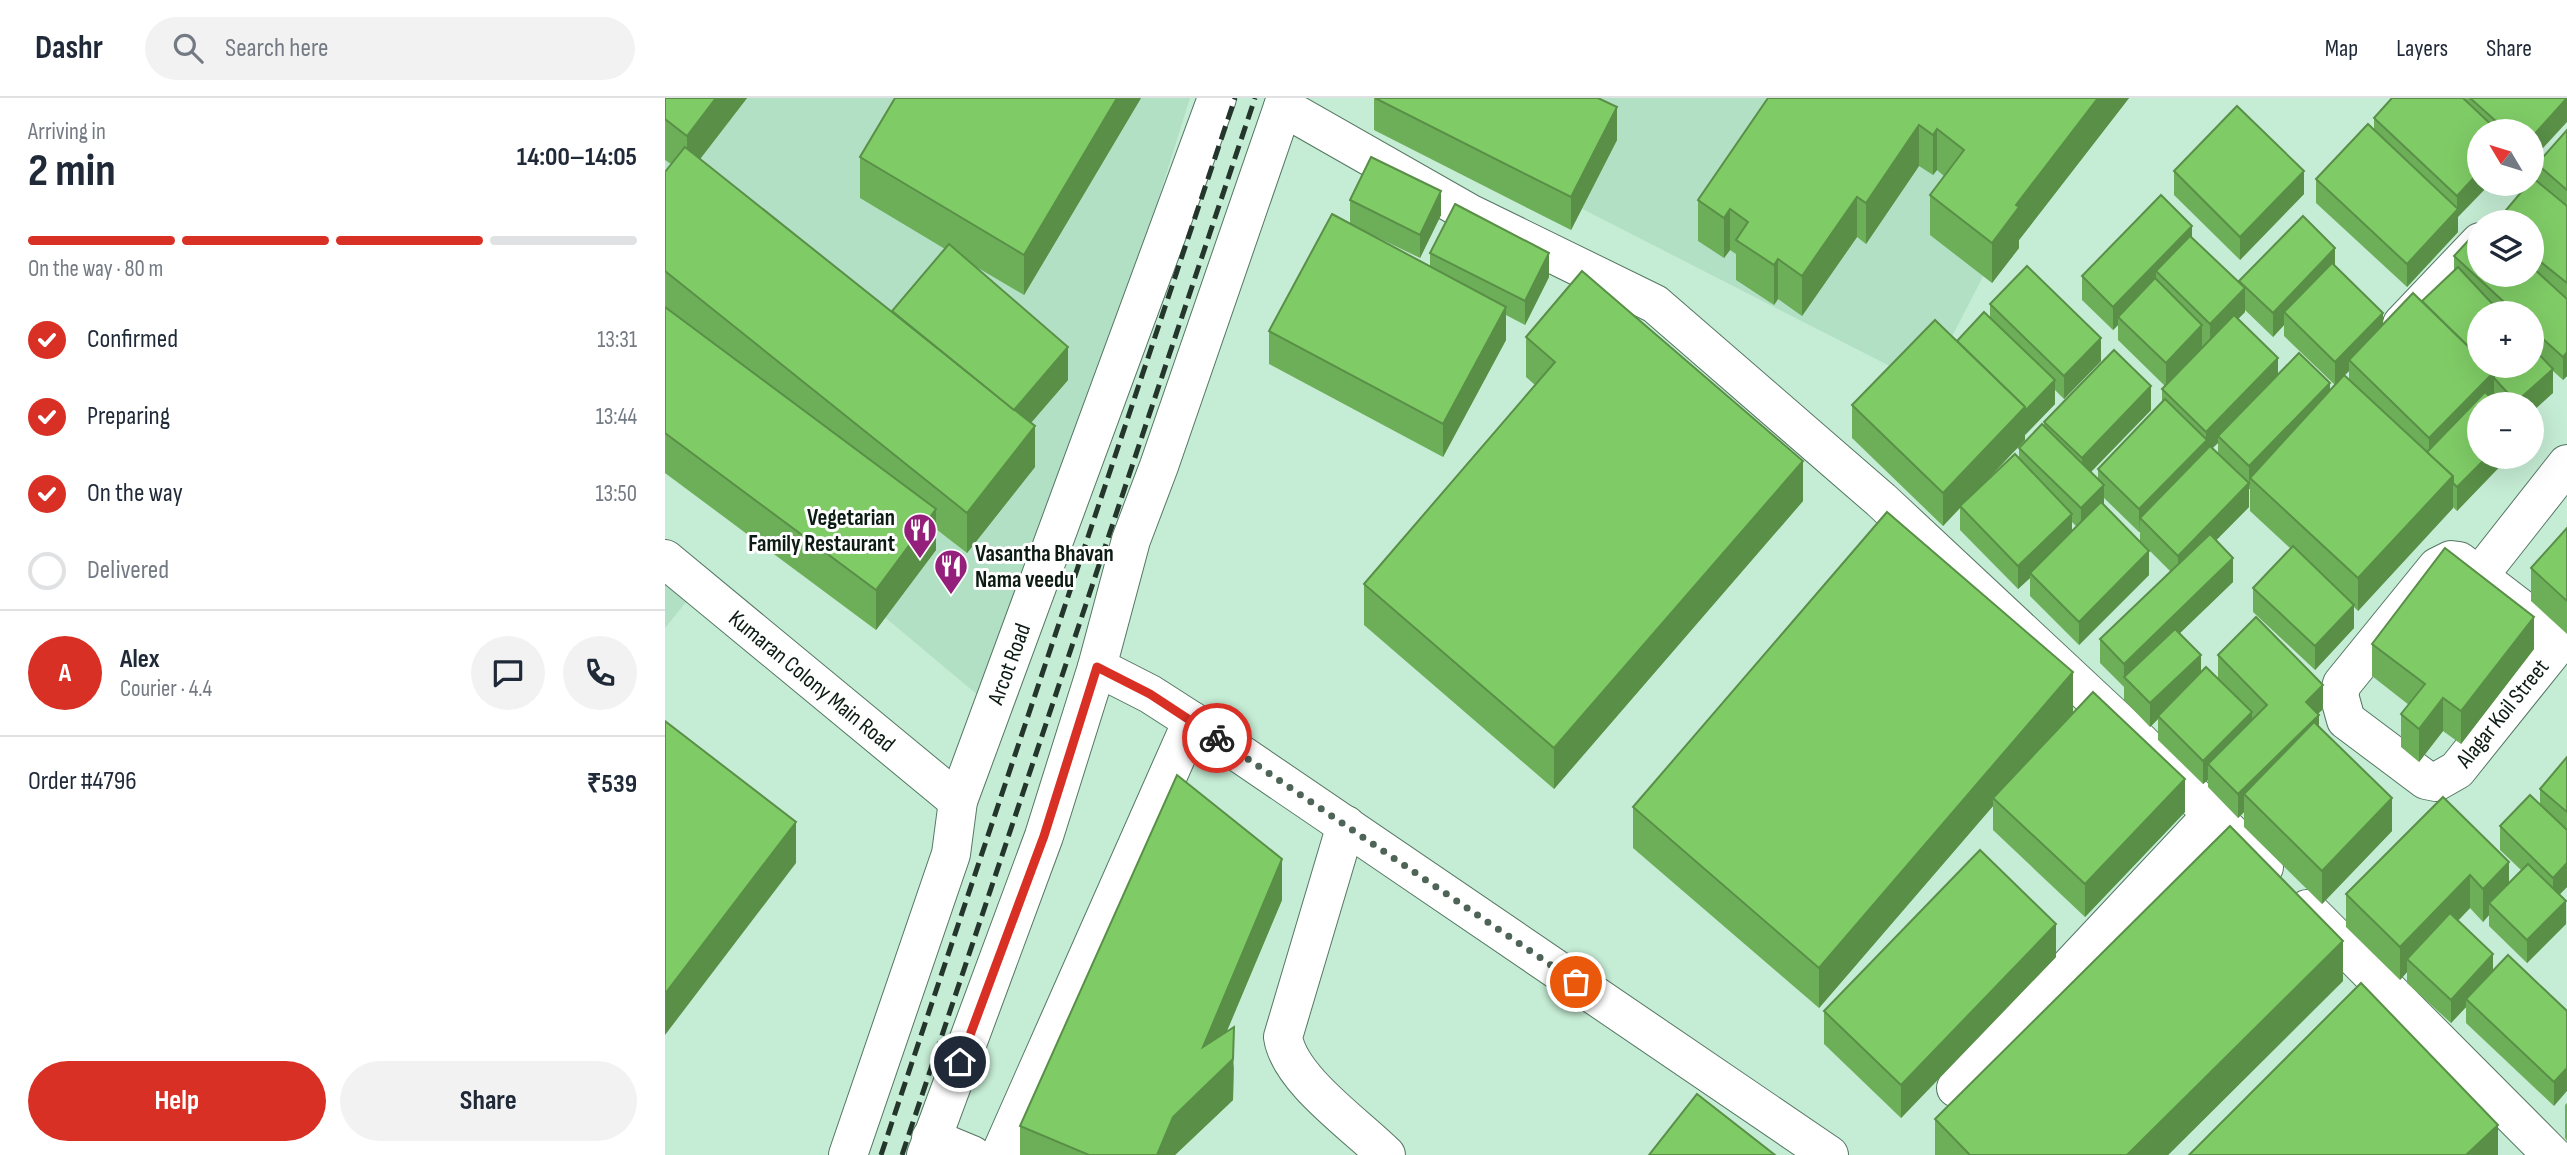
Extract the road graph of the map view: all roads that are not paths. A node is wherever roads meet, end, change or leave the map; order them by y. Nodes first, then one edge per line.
1 (1217, 98) edge
2 (1284, 102) edge
3 (2467, 255) edge
4 (2402, 324) edge
5 (2567, 464) edge
6 (665, 559) edge
7 (2478, 577) junction
8 (1097, 667) junction
9 (1192, 721) junction
10 (958, 801) junction
11 (2212, 815) junction
12 (1346, 825) junction
13 (1715, 1076) junction
14 (1957, 1088) dead end
15 (1690, 1105) edge
16 (2554, 1142) edge
17 (929, 1147) edge
18 (849, 1155) edge
19 (972, 1155) edge
20 (1000, 1155) edge
21 (1386, 1155) edge
22 (1829, 1155) edge

1 - 10 street, Arcot Road
2 - 8 street
2 - 11 street
3 - 4 street
5 - 7 street
6 - 10 street, Kumaran Colony Main Road
7 - 7 street, Alagar Koil Street
8 - 9 street
8 - 17 street
9 - 12 street
9 - 20 street
10 - 18 street, Arcot Road
11 - 14 street
11 - 16 street
12 - 13 street
12 - 21 street
13 - 15 street
13 - 22 street
17 - 19 street

